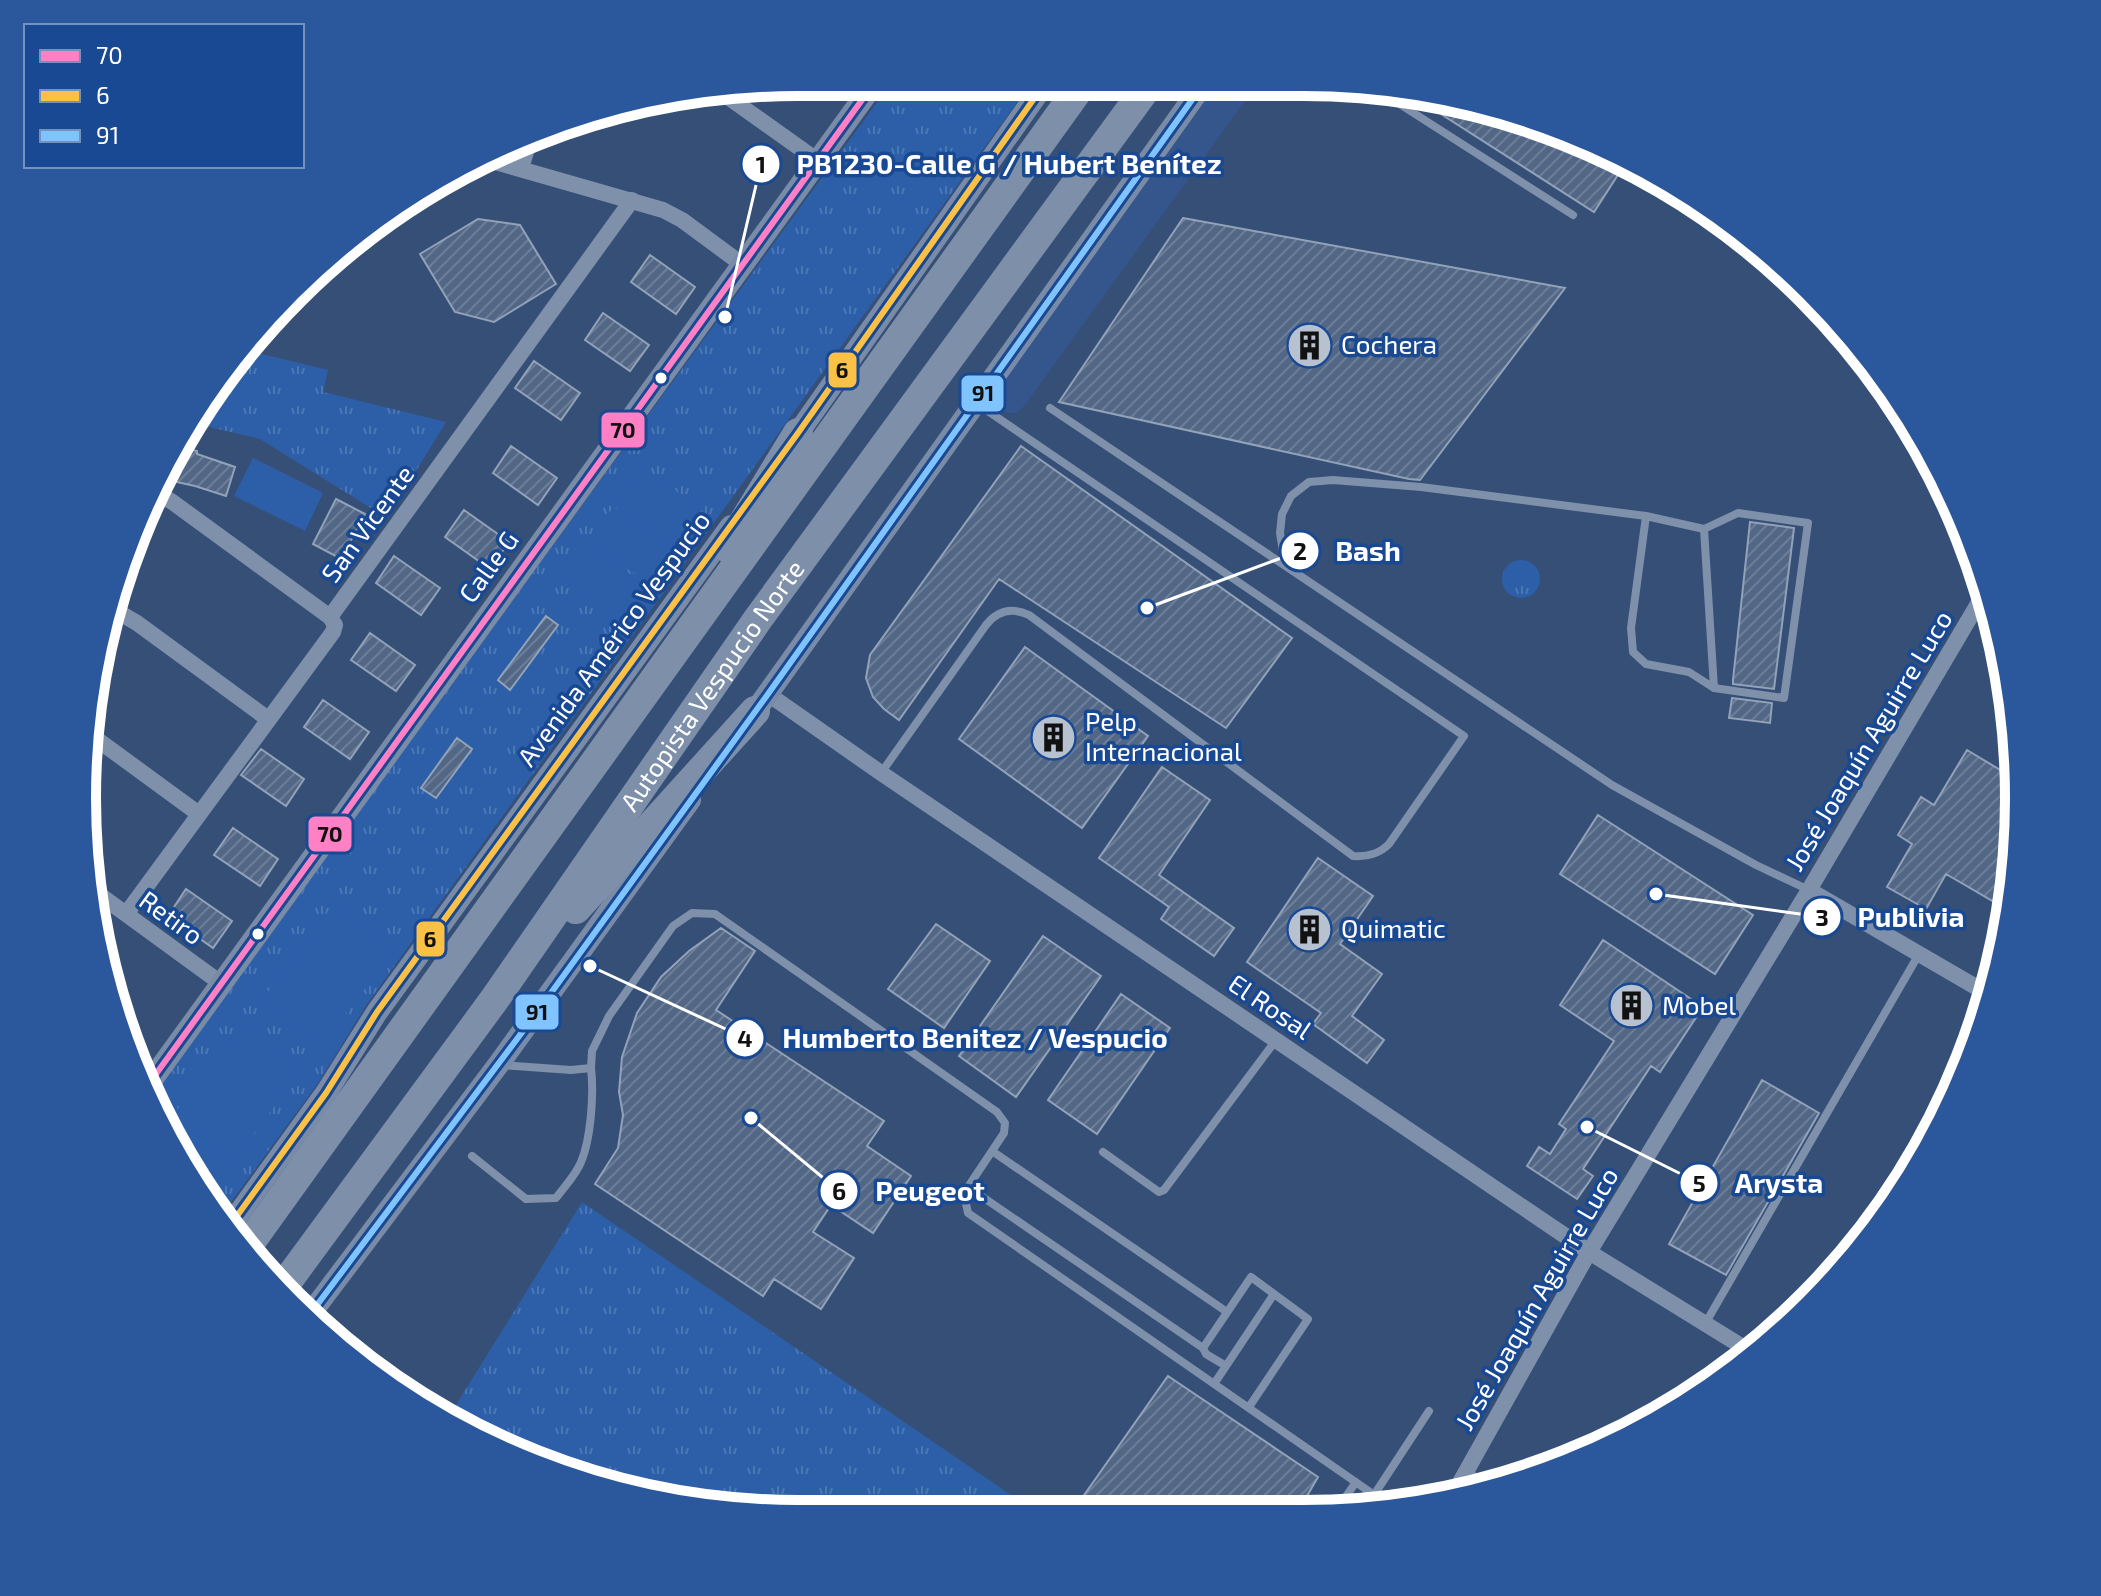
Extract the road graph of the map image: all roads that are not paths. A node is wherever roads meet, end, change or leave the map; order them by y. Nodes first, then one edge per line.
1 (865, 96) edge
2 (1036, 96) edge
3 (1074, 96) edge
4 (1140, 96) edge
5 (1195, 96) edge
6 (732, 100) edge
7 (1397, 102) edge
8 (526, 150) edge
9 (818, 161) junction
10 (499, 163) edge
11 (521, 169) junction
12 (632, 200) junction
13 (1573, 215) dead end
14 (743, 265) junction
15 (976, 403) junction
16 (1050, 408) dead end
17 (798, 433) junction
18 (164, 497) edge
19 (1646, 516) junction
20 (1704, 529) junction
21 (1285, 564) junction
22 (1978, 605) edge
23 (121, 614) edge
24 (330, 617) junction
25 (1714, 688) junction
26 (762, 702) junction
27 (268, 719) junction
28 (99, 741) edge
29 (598, 760) junction
30 (881, 773) junction
31 (199, 814) junction
32 (1809, 890) junction
33 (103, 897) edge
34 (126, 914) junction
35 (1919, 954) junction
36 (222, 984) junction
37 (1978, 988) edge
38 (494, 1000) junction
39 (1276, 1040) junction
40 (498, 1065) junction
41 (591, 1068) junction
42 (154, 1077) edge
43 (992, 1151) junction
44 (1103, 1152) dead end
45 (472, 1156) dead end
46 (968, 1187) junction
47 (236, 1218) edge
48 (252, 1239) edge
49 (1589, 1252) junction
50 (288, 1280) edge
51 (1274, 1294) junction
52 (315, 1307) edge
53 (1227, 1312) junction
54 (1704, 1324) junction
55 (1741, 1346) edge
56 (1203, 1348) junction
57 (1226, 1366) junction
58 (1214, 1384) junction
59 (1249, 1407) junction
60 (1429, 1411) dead end
61 (1466, 1472) junction
62 (1477, 1478) edge
63 (1356, 1482) junction
64 (1460, 1482) edge
65 (1374, 1495) joint
66 (1345, 1498) edge

1 - 9 main road, Calle G
2 - 17 main road, Avenida Américo Vespucio
3 - 29 highway, Autopista Vespucio Norte
4 - 38 highway, Autopista Vespucio Norte
5 - 15 main road
6 - 9 street
7 - 13 lane
8 - 11 street
9 - 14 main road, Calle G
10 - 11 street
11 - 12 street
12 - 14 street
12 - 24 street, San Vicente
14 - 36 main road, Calle G
15 - 26 main road
15 - 30 lane
16 - 21 lane
17 - 29 highway
17 - 47 main road, Avenida Américo Vespucio
18 - 24 street
19 - 20 lane
19 - 21 lane
19 - 25 lane
20 - 25 lane
20 - 25 lane
21 - 32 lane
22 - 32 street, José Joaquín Aguirre Luco
23 - 27 street
24 - 27 street, San Vicente
26 - 30 street, El Rosal
26 - 38 highway
26 - 40 main road
27 - 31 street, San Vicente
28 - 31 street
29 - 48 highway, Autopista Vespucio Norte
30 - 39 street, El Rosal
31 - 34 street, San Vicente
32 - 35 street
32 - 49 street, José Joaquín Aguirre Luco
33 - 34 street, Retiro
34 - 36 street, Retiro
35 - 37 street
35 - 54 lane
36 - 42 main road, Calle G
38 - 50 highway, Autopista Vespucio Norte
39 - 44 lane
39 - 49 street, El Rosal
40 - 41 lane
40 - 52 main road
41 - 43 lane
41 - 45 lane
43 - 46 lane
43 - 53 lane
46 - 56 lane
46 - 58 lane
49 - 54 street, El Rosal
49 - 61 street, José Joaquín Aguirre Luco
51 - 53 lane
51 - 57 lane
51 - 59 lane
53 - 56 lane
54 - 55 street, El Rosal
56 - 57 lane
57 - 58 lane
58 - 59 lane
59 - 63 lane
60 - 65 lane
61 - 62 lane
61 - 64 street, José Joaquín Aguirre Luco
63 - 65 lane
63 - 66 lane

